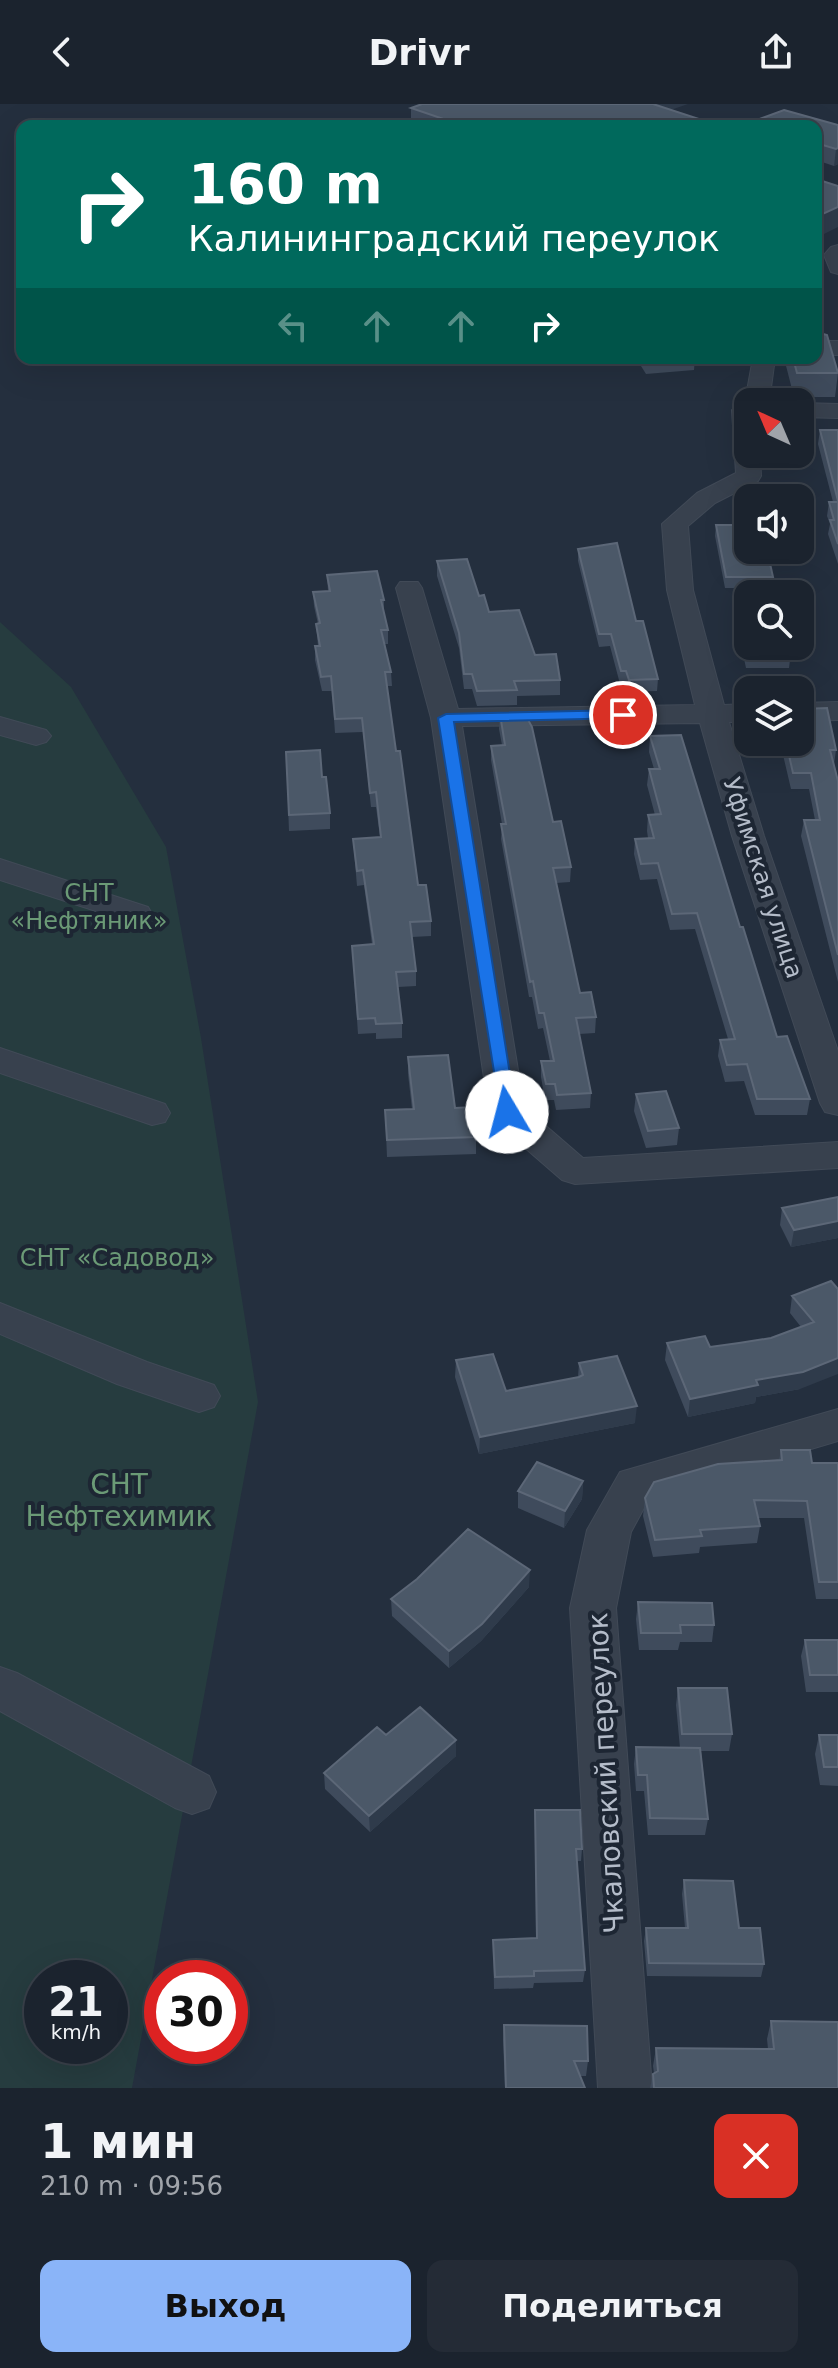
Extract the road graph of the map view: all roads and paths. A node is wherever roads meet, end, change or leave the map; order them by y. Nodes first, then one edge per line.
1 (838, 251) edge
2 (838, 268) edge
3 (763, 364) edge
4 (760, 388) edge
5 (814, 410) edge
6 (838, 411) edge
7 (748, 468) edge
8 (409, 588) dead end
9 (838, 711) edge
10 (814, 712) edge
11 (712, 713) junction
12 (734, 713) edge
13 (446, 718) junction
14 (0, 726) edge
15 (36, 736) dead end
16 (0, 869) edge
17 (136, 914) dead end
18 (0, 1060) edge
19 (838, 1103) edge
20 (152, 1113) dead end
21 (838, 1155) edge
22 (0, 1318) edge
23 (199, 1396) dead end
24 (838, 1425) edge
25 (0, 1687) edge
26 (192, 1792) dead end
27 (625, 2088) edge

1 - 2 street
3 - 4 street, Уфимская улица
5 - 6 street
7 - 11 street, Уфимская улица
8 - 13 street
9 - 10 street
11 - 12 street
11 - 13 street
11 - 19 street, Уфимская улица
13 - 21 street
14 - 15 street
16 - 17 street
18 - 20 street
22 - 23 street
24 - 27 street, Чкаловский переулок
25 - 26 street

